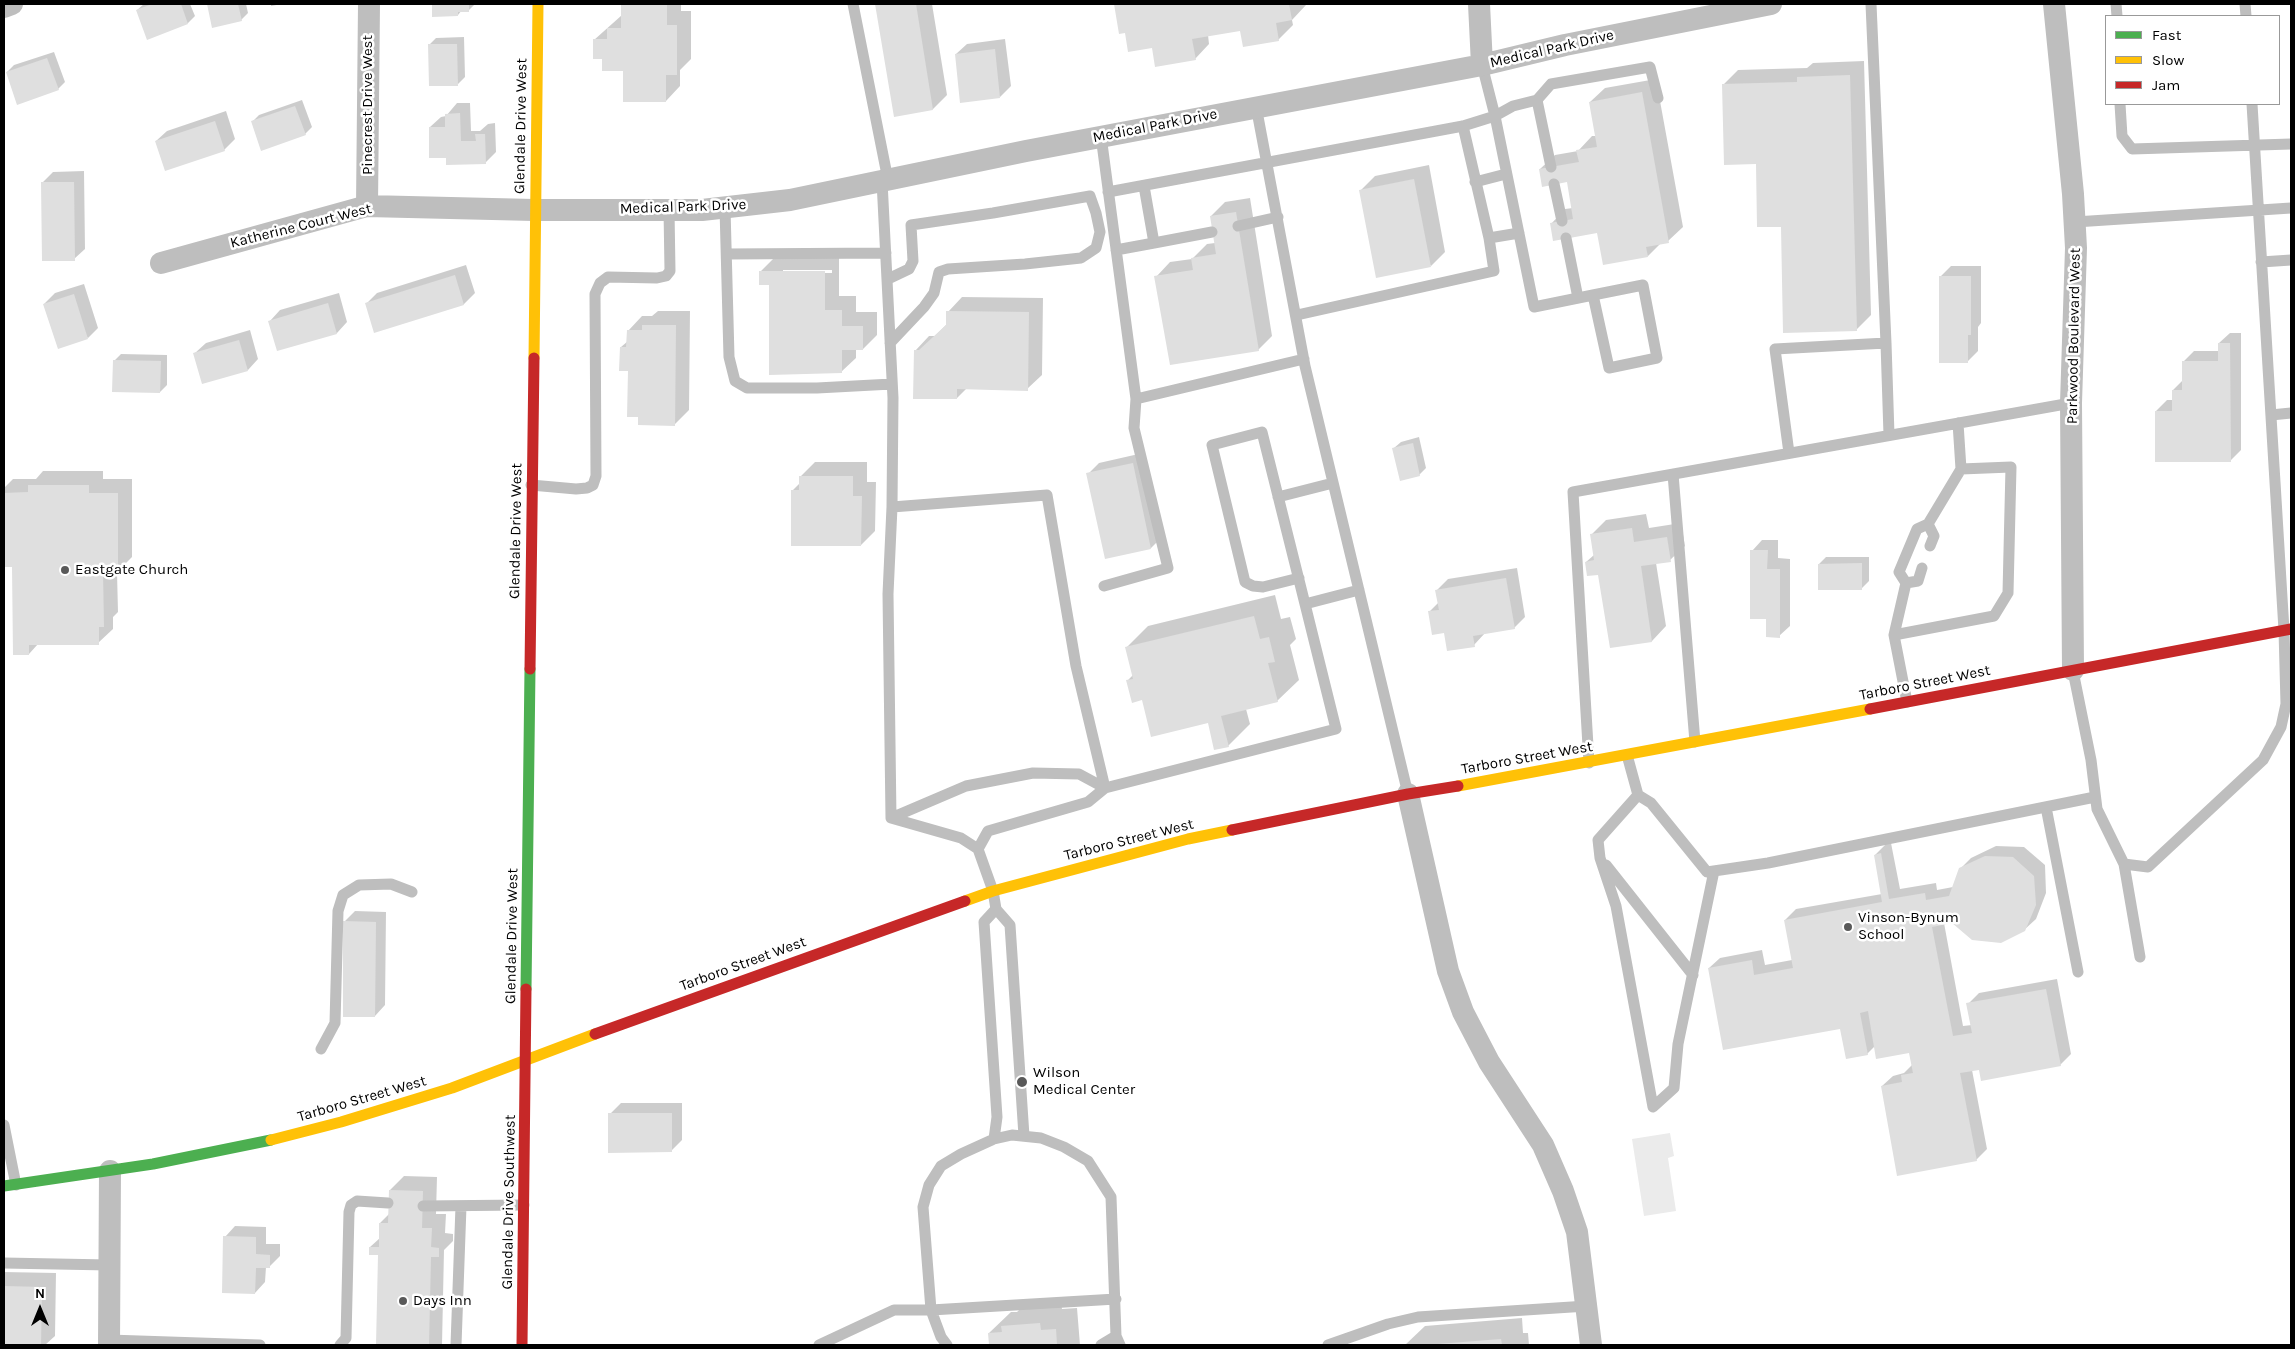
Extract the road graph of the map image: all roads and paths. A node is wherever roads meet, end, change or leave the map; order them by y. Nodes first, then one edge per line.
1 (12, 4) edge
2 (369, 4) edge
3 (538, 4) edge
4 (853, 4) edge
5 (1479, 4) edge
6 (1771, 4) edge
7 (1872, 4) edge
8 (2054, 4) edge
9 (4, 7) edge
10 (1482, 65) junction
11 (1658, 98) dead end
12 (1537, 100) junction
13 (2120, 105) edge
14 (2252, 105) edge
15 (1256, 106) junction
16 (1495, 116) junction
17 (1463, 126) junction
18 (1101, 136) junction
19 (2291, 144) edge
20 (2254, 147) junction
21 (1267, 163) junction
22 (1551, 167) dead end
23 (1506, 174) junction
24 (885, 180) junction
25 (1475, 182) junction
26 (1554, 184) dead end
27 (1144, 186) junction
28 (1108, 192) junction
29 (367, 206) junction
30 (725, 208) junction
31 (2291, 208) edge
32 (534, 210) junction
33 (669, 210) junction
34 (2258, 211) junction
35 (1278, 217) junction
36 (1562, 221) dead end
37 (2075, 222) junction
38 (1238, 226) dead end
39 (1212, 232) dead end
40 (1519, 233) junction
41 (1489, 238) junction
42 (1566, 238) dead end
43 (1154, 243) junction
44 (1116, 250) junction
45 (886, 253) junction
46 (727, 254) junction
47 (2291, 260) edge
48 (2261, 262) junction
49 (161, 263) dead end
50 (888, 279) junction
51 (1593, 295) junction
52 (1578, 298) junction
53 (1297, 315) junction
54 (890, 343) junction
55 (1886, 343) junction
56 (1304, 360) junction
57 (892, 384) junction
58 (1136, 399) junction
59 (2071, 403) junction
60 (2291, 413) edge
61 (2271, 415) junction
62 (1958, 423) junction
63 (1889, 436) junction
64 (1790, 453) junction
65 (1961, 469) junction
66 (1673, 474) junction
67 (1333, 483) junction
68 (531, 485) junction
69 (1278, 497) junction
70 (892, 507) junction
71 (1928, 524) junction
72 (1930, 546) dead end
73 (1922, 568) dead end
74 (1299, 578) junction
75 (1906, 584) junction
76 (1104, 586) dead end
77 (1359, 590) junction
78 (1306, 604) junction
79 (2288, 629) edge
80 (1894, 635) junction
81 (2073, 670) junction
82 (1907, 702) junction
83 (1695, 742) junction
84 (1627, 755) junction
85 (1589, 762) junction
86 (1105, 788) junction
87 (1408, 794) junction
88 (1638, 796) junction
89 (2095, 797) junction
90 (2046, 808) junction
91 (892, 818) junction
92 (978, 849) junction
93 (1600, 858) junction
94 (2124, 864) junction
95 (1714, 870) junction
96 (412, 892) dead end
97 (993, 892) junction
98 (996, 909) junction
99 (2140, 957) dead end
100 (2078, 972) dead end
101 (1693, 974) junction
102 (321, 1049) dead end
103 (526, 1058) junction
104 (4, 1125) edge
105 (1024, 1136) junction
106 (994, 1138) junction
107 (110, 1172) junction
108 (16, 1185) junction
109 (4, 1186) edge
110 (388, 1202) dead end
111 (524, 1205) junction
112 (423, 1206) dead end
113 (461, 1206) junction
114 (4, 1263) edge
115 (109, 1265) junction
116 (1116, 1299) junction
117 (1587, 1306) junction
118 (931, 1310) junction
119 (1118, 1340) edge
120 (109, 1343) edge
121 (164, 1344) edge
122 (260, 1345) edge
123 (340, 1345) edge
124 (456, 1345) edge
125 (522, 1345) edge
126 (819, 1345) edge
127 (947, 1345) edge
128 (1100, 1345) edge
129 (1328, 1345) edge
130 (1591, 1345) edge

1 - 9 street
2 - 29 street, Pinecrest Drive West
3 - 32 main road, Glendale Drive West
4 - 24 lane
5 - 10 street
6 - 10 street, Medical Park Drive
7 - 55 lane
8 - 37 street, Parkwood Boulevard West
10 - 15 street, Medical Park Drive
10 - 16 lane
11 - 12 lane
12 - 16 lane
12 - 22 lane
13 - 20 lane
14 - 20 lane
15 - 18 street, Medical Park Drive
15 - 21 lane
16 - 17 lane
16 - 23 lane
17 - 21 lane
17 - 25 lane
18 - 24 street, Medical Park Drive
18 - 28 lane
19 - 20 lane
20 - 34 lane
21 - 27 lane
21 - 35 lane
23 - 25 lane
23 - 40 lane
24 - 30 street, Medical Park Drive
24 - 45 lane
25 - 41 lane
26 - 36 lane
27 - 28 lane
27 - 43 lane
28 - 44 lane
29 - 32 street, Katherine Court West
29 - 49 street, Katherine Court West
30 - 33 street, Medical Park Drive
30 - 46 lane
31 - 34 lane
32 - 33 street, Medical Park Drive
32 - 68 main road, Glendale Drive West
33 - 68 lane
34 - 37 lane
34 - 48 lane
35 - 38 lane
35 - 53 lane
37 - 59 street, Parkwood Boulevard West
39 - 43 lane
40 - 41 lane
40 - 52 lane
41 - 53 lane
42 - 52 lane
43 - 44 lane
44 - 58 lane
45 - 46 lane
45 - 50 lane
46 - 57 lane
47 - 48 lane
48 - 61 lane
50 - 54 lane
50 - 54 lane
51 - 51 lane
51 - 52 lane
53 - 56 lane
54 - 57 lane
55 - 63 lane
55 - 64 lane
56 - 58 lane
56 - 67 lane
57 - 70 lane
58 - 76 lane
59 - 62 lane
59 - 81 street, Parkwood Boulevard West
60 - 61 lane
61 - 79 lane
62 - 63 lane
62 - 65 lane
63 - 64 lane
64 - 66 lane
65 - 71 lane
65 - 80 lane
66 - 83 lane
66 - 85 lane
67 - 69 lane
67 - 77 lane
68 - 103 main road, Glendale Drive West
69 - 74 lane
69 - 74 lane
70 - 86 lane
70 - 91 lane
71 - 72 lane
71 - 75 lane
73 - 75 lane
74 - 78 lane
75 - 80 lane
77 - 78 lane
77 - 87 lane
78 - 86 lane
79 - 81 main road, Tarboro Street West
79 - 94 lane
80 - 82 lane
81 - 82 main road, Tarboro Street West
81 - 89 lane
82 - 83 main road, Tarboro Street West
83 - 84 main road, Tarboro Street West
84 - 85 main road, Tarboro Street West
84 - 88 lane
85 - 87 main road, Tarboro Street West
86 - 91 lane
86 - 92 lane
87 - 97 main road, Tarboro Street West
87 - 117 street
88 - 93 lane
88 - 95 lane
89 - 90 lane
89 - 94 lane
90 - 95 lane
90 - 100 lane
91 - 92 lane
92 - 97 lane
93 - 101 lane
93 - 101 lane
94 - 99 lane
95 - 101 lane
96 - 102 lane
97 - 98 lane
97 - 103 main road, Tarboro Street West
98 - 105 lane
98 - 106 lane
103 - 107 main road, Tarboro Street West
103 - 111 main road, Glendale Drive Southwest
104 - 108 lane
105 - 106 lane
105 - 116 lane
106 - 118 lane
107 - 108 main road, Tarboro Street West
107 - 115 street
108 - 109 main road, Tarboro Street West
110 - 123 lane
111 - 113 lane
111 - 125 main road, Glendale Drive Southwest
112 - 113 lane
113 - 124 lane
114 - 115 lane
115 - 120 street
116 - 118 lane
116 - 119 lane
117 - 129 lane
117 - 130 street
118 - 126 lane
118 - 127 lane
119 - 128 lane
120 - 121 lane
121 - 122 lane

